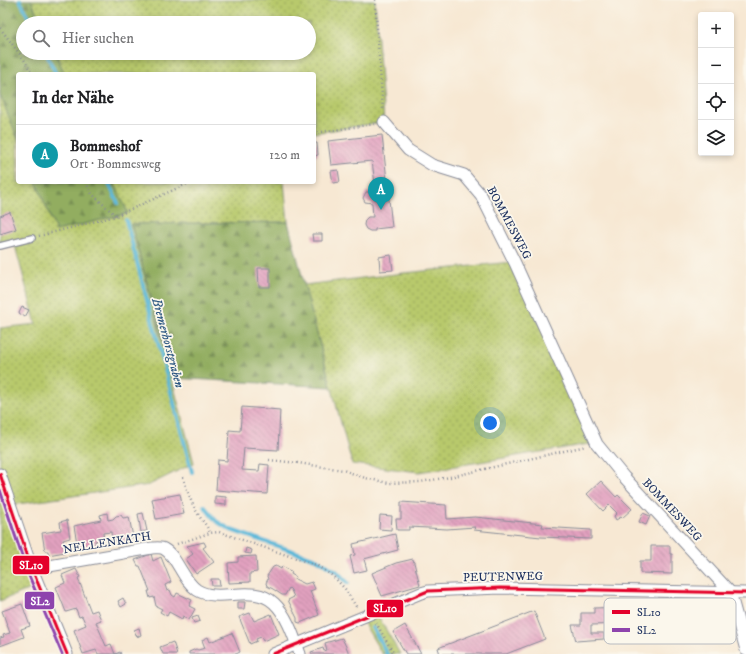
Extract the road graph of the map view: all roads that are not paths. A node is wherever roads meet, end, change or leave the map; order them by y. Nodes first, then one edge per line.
1 (384, 122) road end
2 (32, 238) road end
3 (0, 246) edge
4 (0, 474) edge
5 (32, 569) junction
6 (730, 592) junction
7 (746, 593) edge
8 (732, 598) edge
9 (736, 614) edge
10 (299, 649) edge
11 (746, 650) edge
12 (67, 654) edge
13 (273, 654) edge

1 - 6 street, BOMMESWEG
2 - 3 lane
4 - 5 street
5 - 10 street, NELLENKATH
5 - 12 street
6 - 7 street, PEUTENWEG
6 - 8 street
6 - 10 street, PEUTENWEG
9 - 11 street
10 - 13 street, PEUTENWEG

